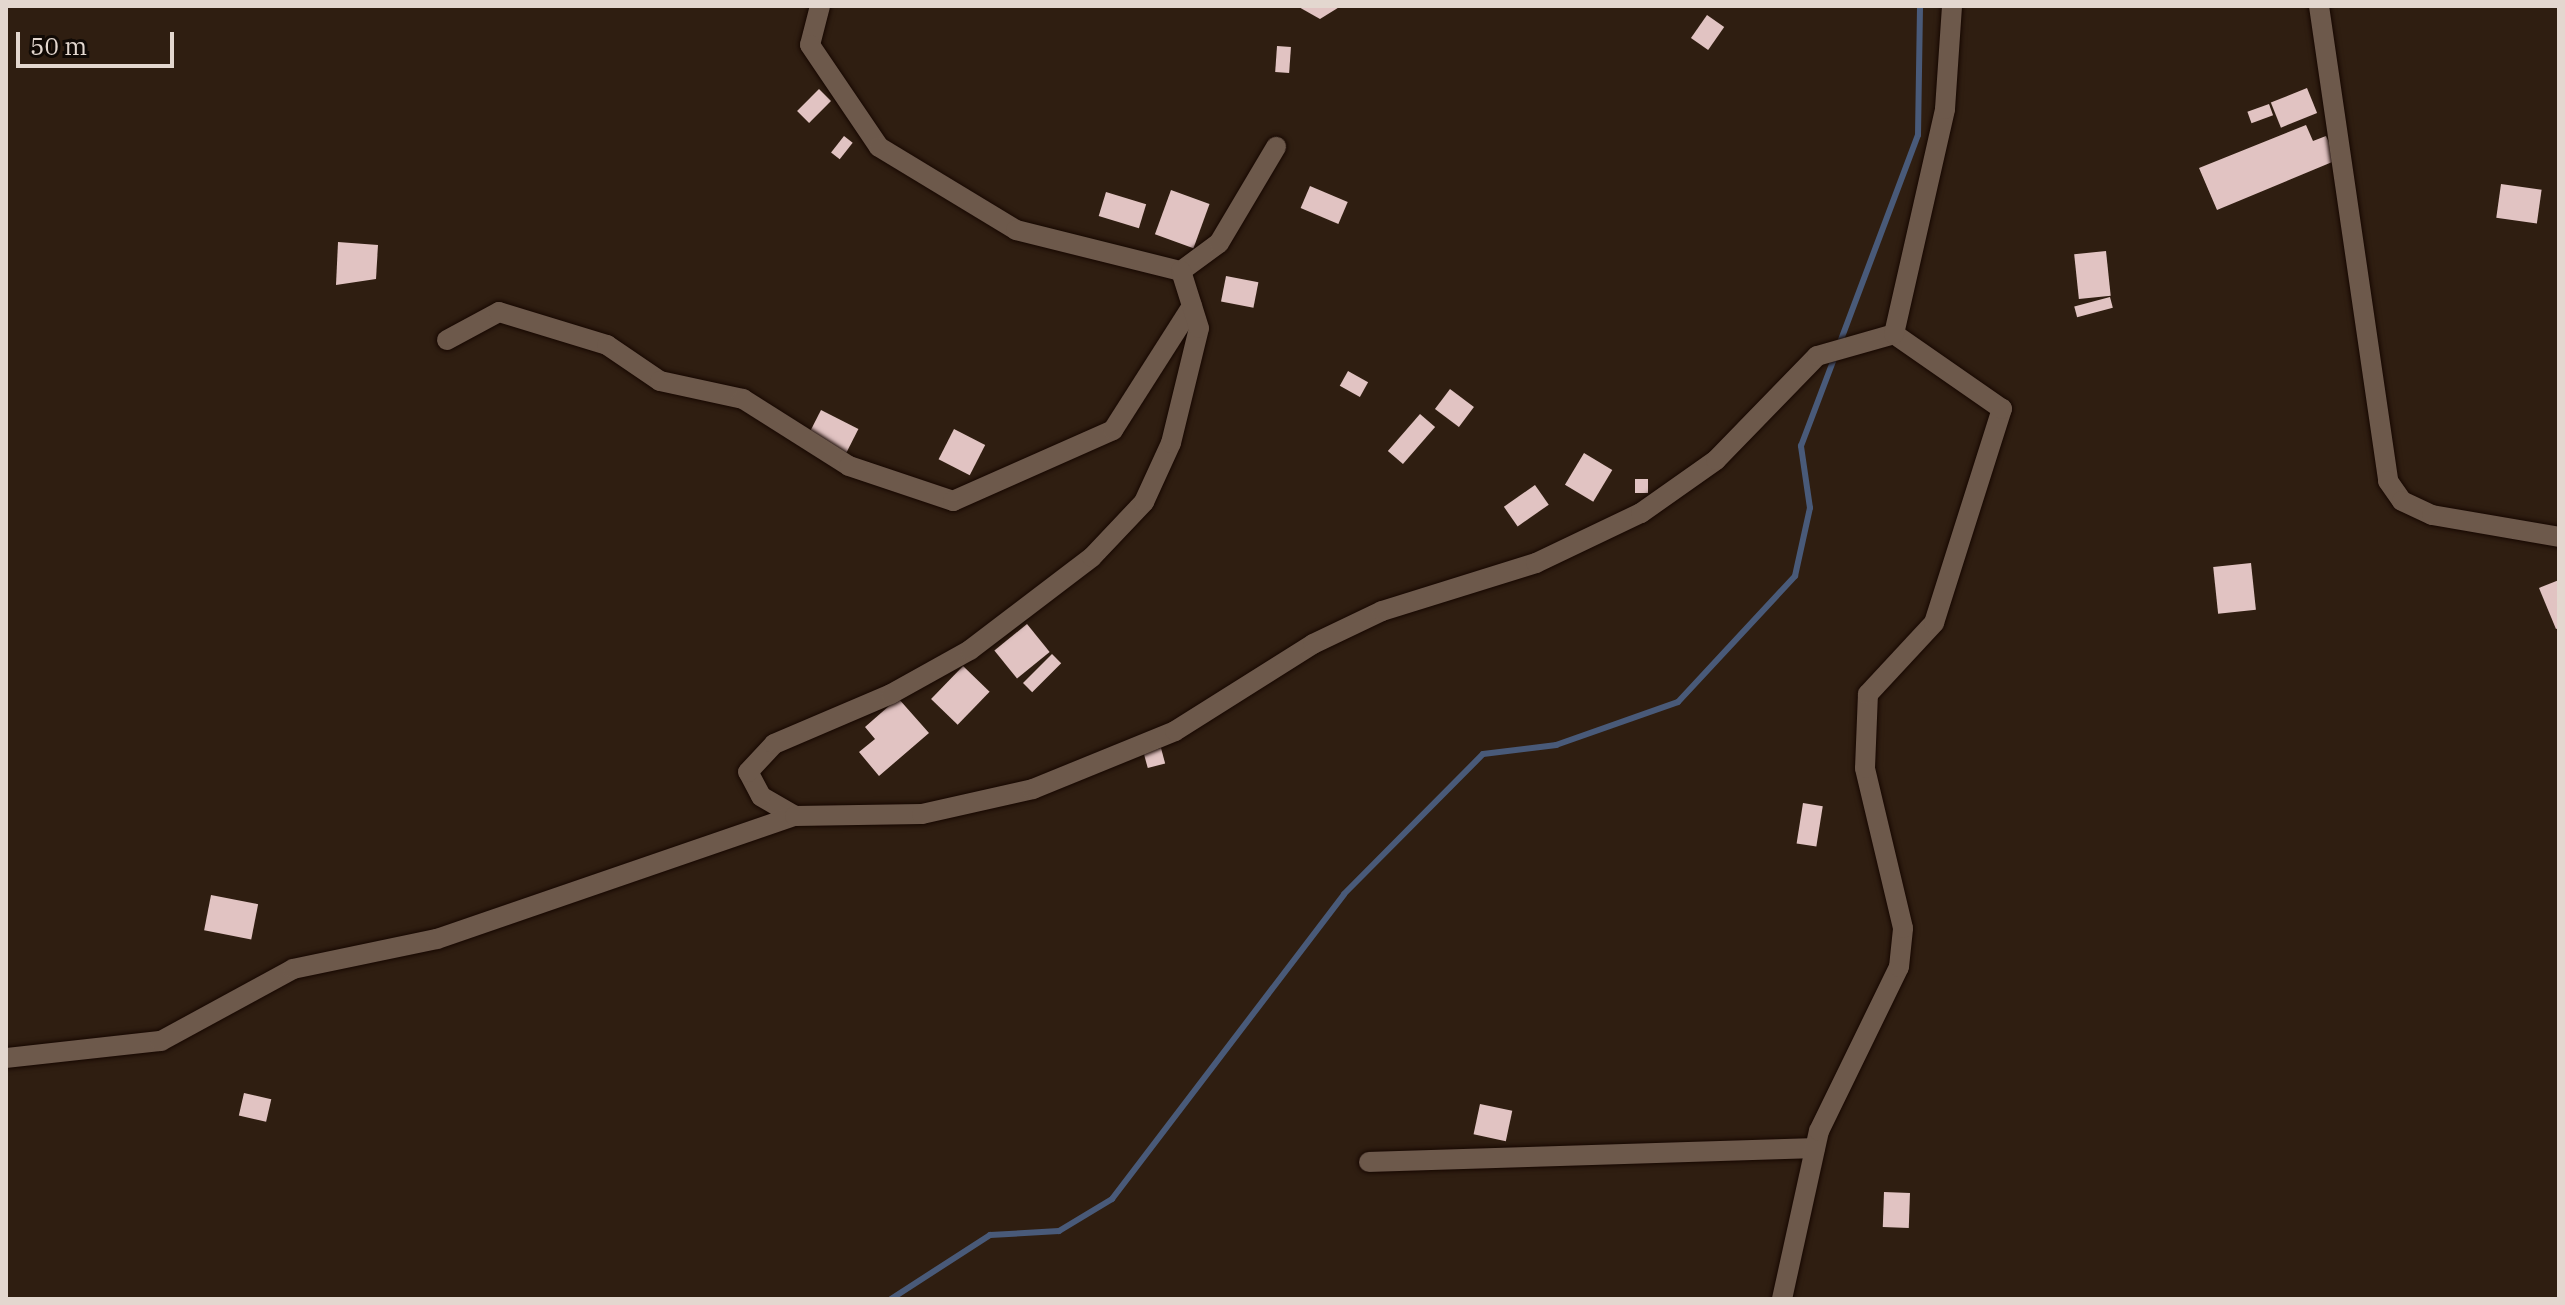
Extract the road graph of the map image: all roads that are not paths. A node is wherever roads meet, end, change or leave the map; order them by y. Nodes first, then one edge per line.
1 (820, 6) edge
2 (1952, 6) edge
3 (2319, 6) edge
4 (1276, 147) dead end
5 (1181, 271) junction
6 (1192, 306) junction
7 (1894, 334) junction
8 (447, 340) dead end
9 (2559, 537) edge
10 (795, 816) junction
11 (6, 1058) edge
12 (1815, 1148) junction
13 (1369, 1162) dead end
14 (1782, 1299) edge

1 - 5 street
2 - 7 street
3 - 9 street
4 - 5 street
5 - 6 street
6 - 8 street
6 - 10 street
7 - 10 street
7 - 12 street
10 - 11 street
12 - 13 street
12 - 14 street

